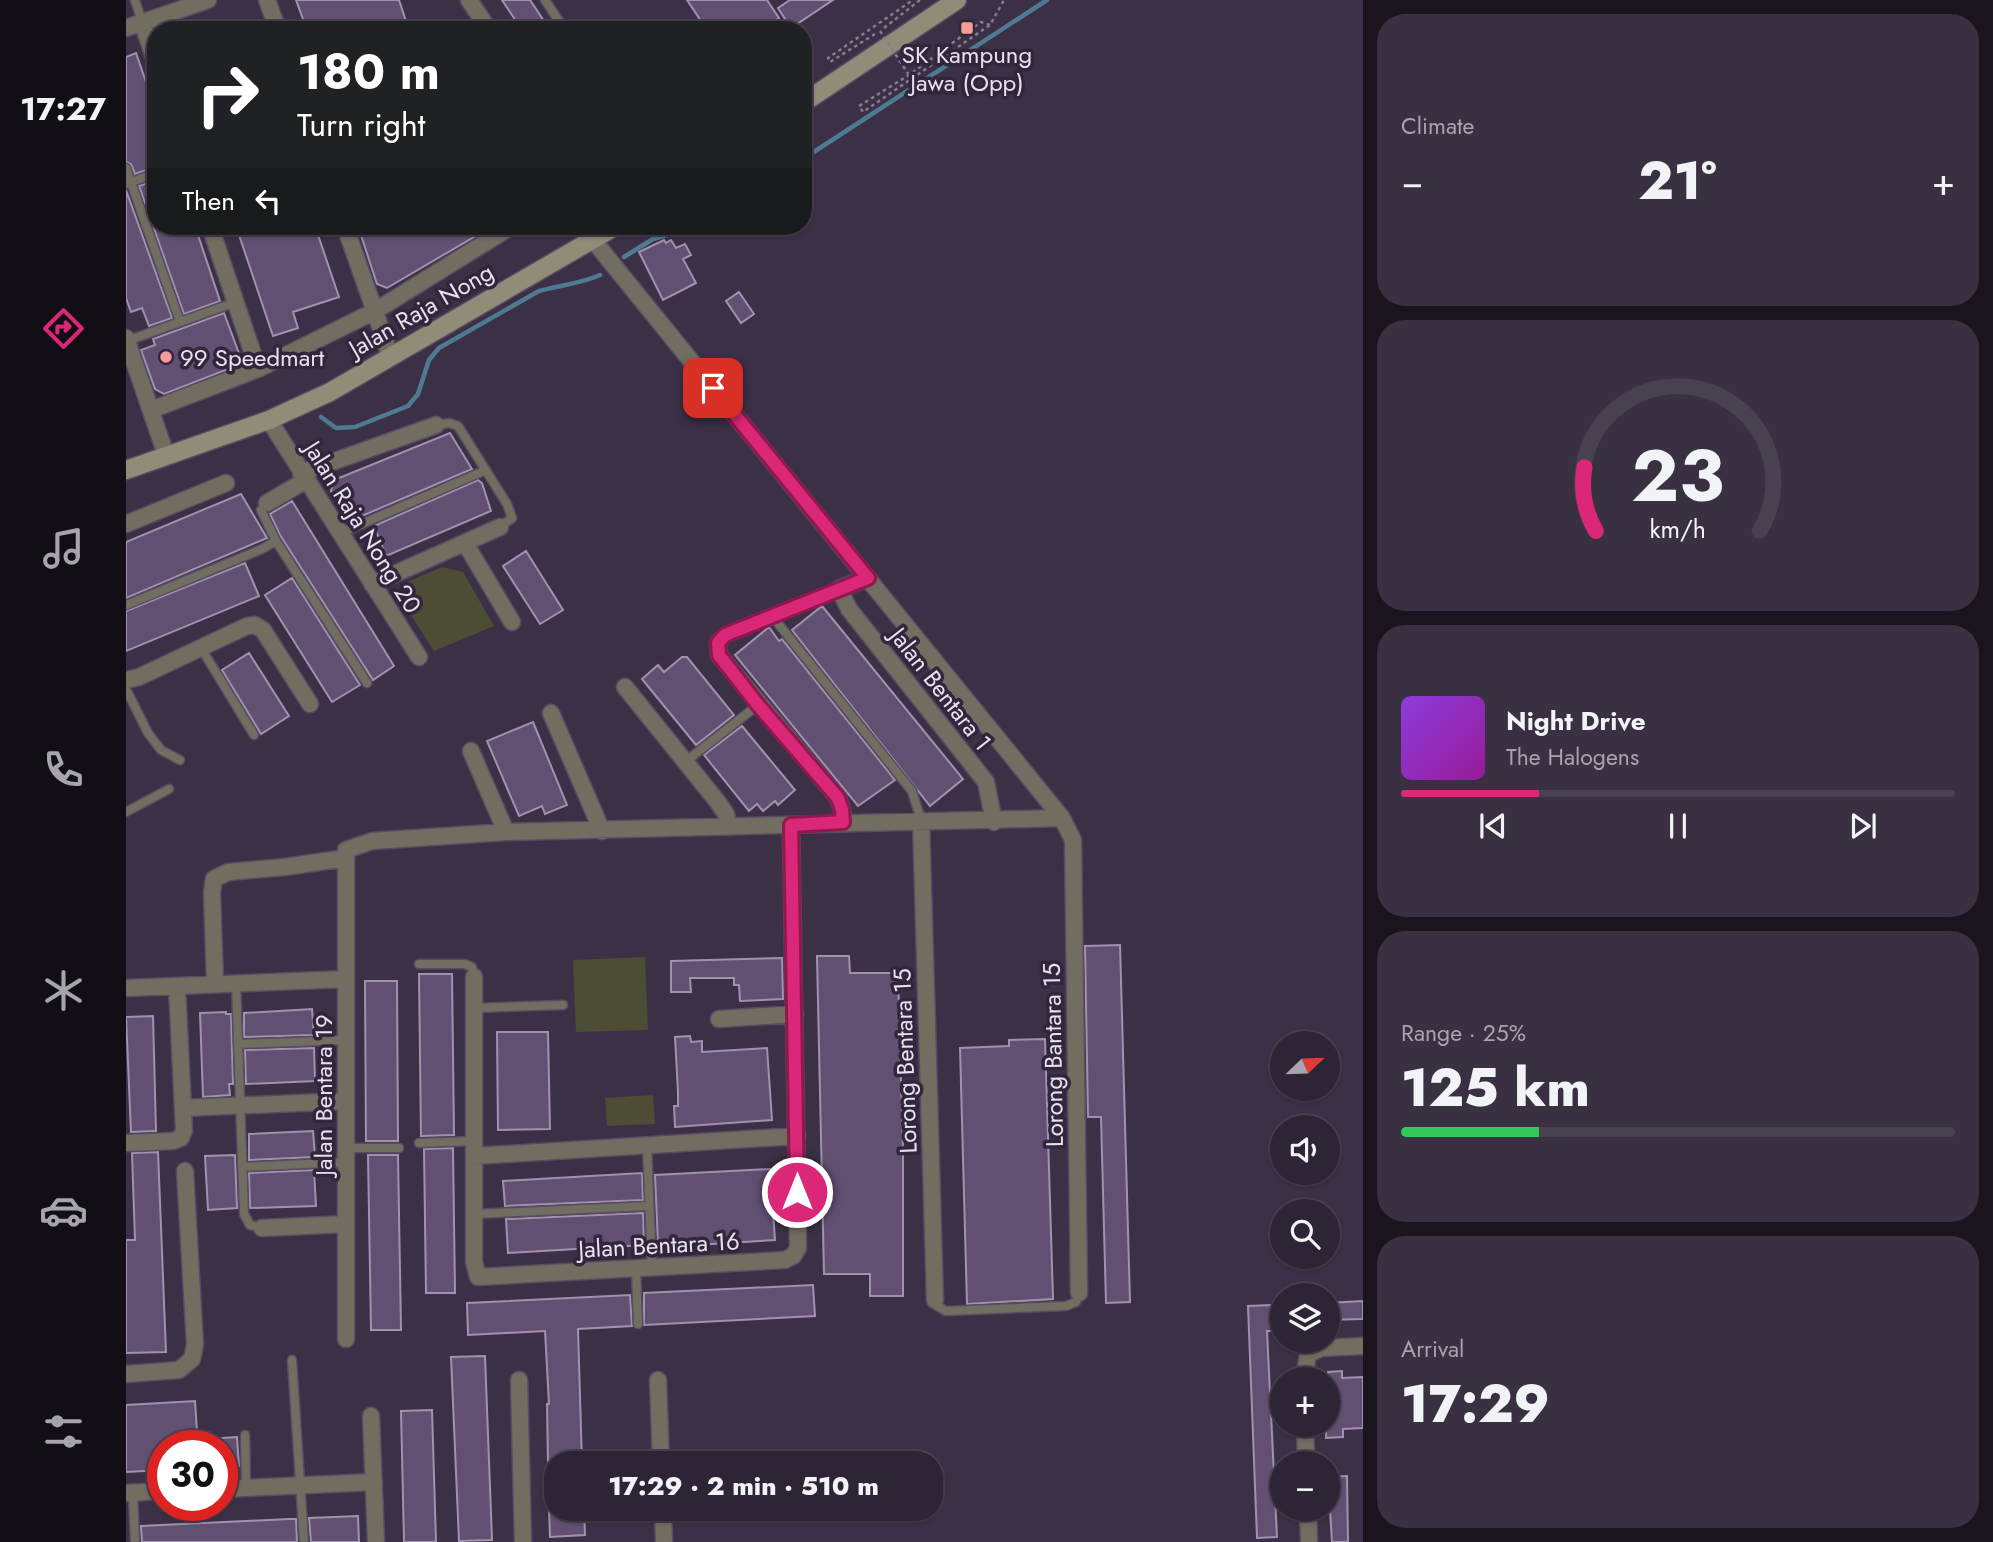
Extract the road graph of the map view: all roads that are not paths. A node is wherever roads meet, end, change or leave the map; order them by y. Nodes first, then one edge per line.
1 (135, 0) edge
2 (208, 0) edge
3 (267, 0) edge
4 (469, 0) edge
5 (545, 0) edge
6 (954, 1) edge
7 (275, 21) edge
8 (483, 21) edge
9 (559, 21) edge
10 (142, 22) junction
11 (126, 28) edge
12 (147, 37) edge
13 (812, 97) edge
14 (126, 167) edge
15 (147, 176) edge
16 (128, 183) edge
17 (147, 234) edge
18 (147, 235) edge
19 (213, 235) edge
20 (348, 235) edge
21 (484, 235) edge
22 (597, 235) edge
23 (607, 235) edge
24 (236, 302) junction
25 (375, 312) junction
26 (180, 322) junction
27 (127, 340) edge
28 (390, 355) junction
29 (258, 369) junction
30 (151, 410) junction
31 (269, 421) junction
32 (436, 425) joint
33 (166, 455) junction
34 (126, 470) edge
35 (486, 470) junction
36 (303, 476) junction
37 (226, 483) dead end
38 (267, 503) joint
39 (126, 524) edge
40 (500, 527) joint
41 (340, 533) junction
42 (276, 541) junction
43 (465, 543) junction
44 (868, 578) junction
45 (372, 584) junction
46 (839, 589) junction
47 (126, 605) edge
48 (772, 616) junction
49 (512, 622) dead end
50 (718, 643) joint
51 (201, 648) junction
52 (419, 657) dead end
53 (126, 680) edge
54 (367, 683) dead end
55 (625, 687) dead end
56 (126, 689) edge
57 (310, 704) dead end
58 (758, 705) junction
59 (551, 713) dead end
60 (254, 735) dead end
61 (471, 751) dead end
62 (180, 760) dead end
63 (685, 762) junction
64 (169, 789) dead end
65 (126, 812) edge
66 (1062, 818) junction
67 (921, 820) junction
68 (843, 822) junction
69 (993, 822) junction
70 (791, 825) junction
71 (729, 827) junction
72 (602, 831) junction
73 (506, 832) junction
74 (346, 855) junction
75 (419, 964) dead end
76 (474, 977) joint
77 (346, 979) junction
78 (215, 984) junction
79 (236, 984) junction
80 (177, 986) junction
81 (126, 988) edge
82 (563, 1006) dead end
83 (474, 1009) junction
84 (795, 1014) junction
85 (719, 1018) dead end
86 (346, 1040) junction
87 (238, 1044) junction
88 (346, 1101) junction
89 (240, 1106) junction
90 (183, 1108) junction
91 (126, 1136) edge
92 (797, 1136) junction
93 (126, 1143) edge
94 (419, 1143) dead end
95 (647, 1146) junction
96 (399, 1147) dead end
97 (474, 1149) junction
98 (346, 1155) junction
99 (243, 1167) junction
100 (185, 1171) dead end
101 (649, 1206) junction
102 (474, 1214) junction
103 (346, 1224) junction
104 (262, 1228) joint
105 (644, 1268) junction
106 (1079, 1293) joint
107 (935, 1300) joint
108 (638, 1324) dead end
109 (346, 1339) dead end
110 (1363, 1346) edge
111 (292, 1360) dead end
112 (1305, 1367) edge
113 (126, 1374) edge
114 (519, 1380) dead end
115 (658, 1380) dead end
116 (371, 1416) dead end
117 (245, 1435) dead end
118 (661, 1451) edge
119 (374, 1482) junction
120 (300, 1485) junction
121 (238, 1488) edge
122 (246, 1488) junction
123 (147, 1492) edge
124 (129, 1493) edge
125 (663, 1521) edge
126 (1308, 1521) edge
127 (135, 1542) edge
128 (304, 1542) edge
129 (376, 1542) edge
130 (523, 1542) edge
131 (664, 1542) edge
132 (1309, 1542) edge

1 - 10 lane
2 - 10 street
3 - 7 street
4 - 8 street
5 - 9 lane
6 - 13 main road
10 - 11 street
10 - 12 street
14 - 16 lane
15 - 16 lane
16 - 17 lane
18 - 26 lane
19 - 24 street
20 - 25 street
21 - 25 street
22 - 28 main road, Jalan Raja Nong
23 - 44 street
24 - 26 lane
24 - 29 street
25 - 28 street
25 - 29 street
26 - 27 lane
27 - 30 street
28 - 31 main road, Jalan Raja Nong
29 - 30 street
30 - 33 street
31 - 33 main road, Jalan Raja Nong
31 - 36 street, Jalan Raja Nong 20
32 - 35 lane
32 - 36 street
33 - 34 main road, Jalan Raja Nong
35 - 40 lane
35 - 41 lane
36 - 38 street
36 - 41 street, Jalan Raja Nong 20
37 - 39 street
38 - 42 lane
40 - 43 street
41 - 45 street, Jalan Raja Nong 20
42 - 47 lane
42 - 54 lane
43 - 45 street
43 - 49 street
44 - 46 street
44 - 66 street
45 - 52 street, Jalan Raja Nong 20
46 - 48 lane
46 - 69 street, Jalan Bentara 1
48 - 50 lane
48 - 67 lane
50 - 58 street
51 - 53 street
51 - 57 street
51 - 60 lane
55 - 63 street
56 - 62 lane
58 - 63 lane
58 - 68 street
59 - 72 street
61 - 73 street
63 - 71 street
64 - 65 lane
66 - 69 street
66 - 106 street, Lorong Bantara 15
67 - 68 street
67 - 69 street
67 - 107 street, Lorong Bentara 15
68 - 70 street
70 - 71 street
70 - 84 street, Jalan Bentara 16
71 - 72 street
72 - 73 street
73 - 74 street
74 - 77 street, Jalan Bentara 19
74 - 78 street
75 - 76 lane
76 - 83 street, Jalan Bentara 16
77 - 79 street
77 - 86 street, Jalan Bentara 19
78 - 79 street
78 - 80 street
79 - 87 lane
80 - 81 street
80 - 90 street
82 - 83 lane
83 - 97 street, Jalan Bentara 16
84 - 85 street
84 - 92 street, Jalan Bentara 16
86 - 87 lane
86 - 88 street, Jalan Bentara 19
87 - 89 lane
88 - 89 street
88 - 98 street, Jalan Bentara 19
89 - 90 street
89 - 99 lane
90 - 93 street
91 - 93 lane
92 - 95 street
92 - 105 street, Jalan Bentara 16
94 - 97 lane
95 - 97 street
95 - 101 lane
96 - 98 lane
97 - 102 street, Jalan Bentara 16
98 - 99 lane
98 - 103 street, Jalan Bentara 19
99 - 104 lane
100 - 113 street
101 - 102 lane
101 - 105 lane
102 - 105 street, Jalan Bentara 16
103 - 104 street
103 - 109 street, Jalan Bentara 19
105 - 108 lane
106 - 107 lane
110 - 112 street
111 - 120 lane
114 - 130 street
115 - 118 street
116 - 119 street
117 - 122 lane
119 - 120 street
119 - 129 street
120 - 122 street
120 - 128 lane
121 - 122 street
123 - 124 street
124 - 127 lane
125 - 131 street
126 - 132 street

